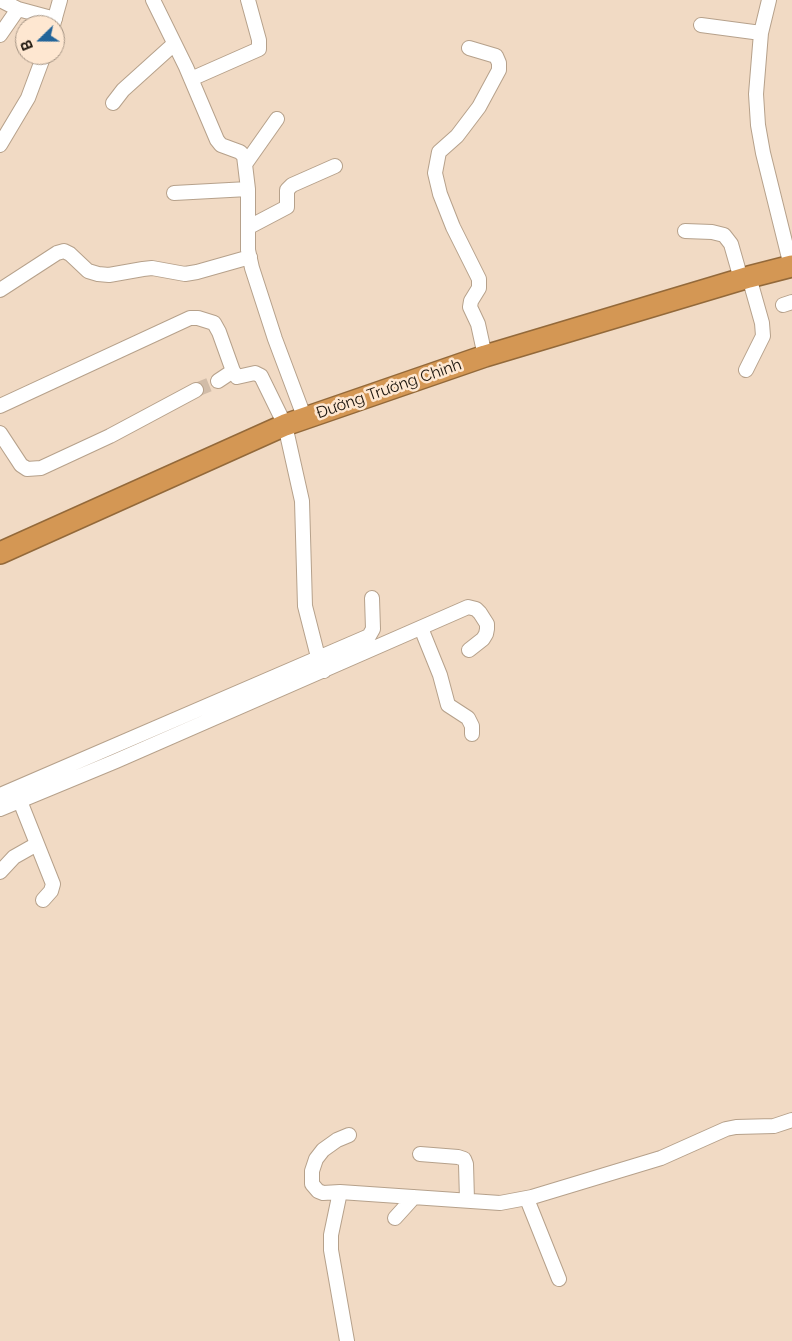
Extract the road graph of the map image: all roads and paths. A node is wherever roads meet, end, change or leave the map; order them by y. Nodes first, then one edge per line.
1 (0, 0) edge
2 (60, 0) edge
3 (153, 0) edge
4 (248, 0) edge
5 (769, 0) edge
6 (18, 9) junction
7 (35, 15) edge
8 (56, 15) edge
9 (701, 25) dead end
10 (760, 33) junction
11 (0, 35) edge
12 (174, 44) junction
13 (469, 48) dead end
14 (40, 65) edge
15 (191, 79) junction
16 (113, 103) dead end
17 (277, 119) dead end
18 (0, 145) edge
19 (246, 163) junction
20 (335, 166) dead end
21 (248, 189) junction
22 (174, 193) dead end
23 (249, 227) junction
24 (685, 231) dead end
25 (250, 256) junction
26 (792, 266) edge
27 (745, 278) junction
28 (0, 290) edge
29 (485, 356) junction
30 (746, 370) dead end
31 (233, 371) junction
32 (218, 381) tunnel mouth
33 (196, 390) tunnel mouth
34 (0, 406) edge
35 (295, 422) junction
36 (0, 433) edge
37 (0, 553) edge
38 (372, 598) dead end
39 (421, 628) junction
40 (469, 650) dead end
41 (321, 664) junction
42 (472, 734) dead end
43 (113, 754) junction
44 (0, 795) edge
45 (20, 801) junction
46 (0, 809) edge
47 (37, 844) junction
48 (0, 872) edge
49 (43, 900) dead end
50 (792, 1120) edge
51 (349, 1136) dead end
52 (420, 1154) dead end
53 (340, 1192) junction
54 (414, 1197) junction
55 (527, 1198) junction
56 (467, 1200) junction
57 (394, 1218) dead end
58 (559, 1279) dead end
59 (347, 1341) edge

1 - 6 street
2 - 8 street
3 - 12 street
4 - 15 street
5 - 10 street
6 - 7 street
6 - 11 street
9 - 10 street
10 - 26 street
12 - 15 street
12 - 16 street
13 - 29 street
14 - 18 street
15 - 19 street
17 - 19 street
19 - 21 street
20 - 23 street
21 - 22 street
21 - 23 street
23 - 25 street
24 - 27 street
25 - 28 street
25 - 35 street
26 - 27 highway, Đường Trường Chinh
27 - 29 highway, Đường Trường Chinh
27 - 30 street
29 - 35 highway, Đường Trường Chinh
31 - 32 street
31 - 34 street
31 - 35 street
33 - 36 street
35 - 37 highway, Đường Trường Chinh
35 - 41 street
38 - 41 street
39 - 40 street
39 - 41 street
39 - 42 street
41 - 43 street
43 - 44 street
43 - 45 street
45 - 46 street
45 - 47 street
47 - 48 street
47 - 49 street
50 - 55 street
51 - 53 street
52 - 56 street
53 - 54 street
53 - 59 street
54 - 56 street
54 - 57 street
55 - 56 street
55 - 58 street

